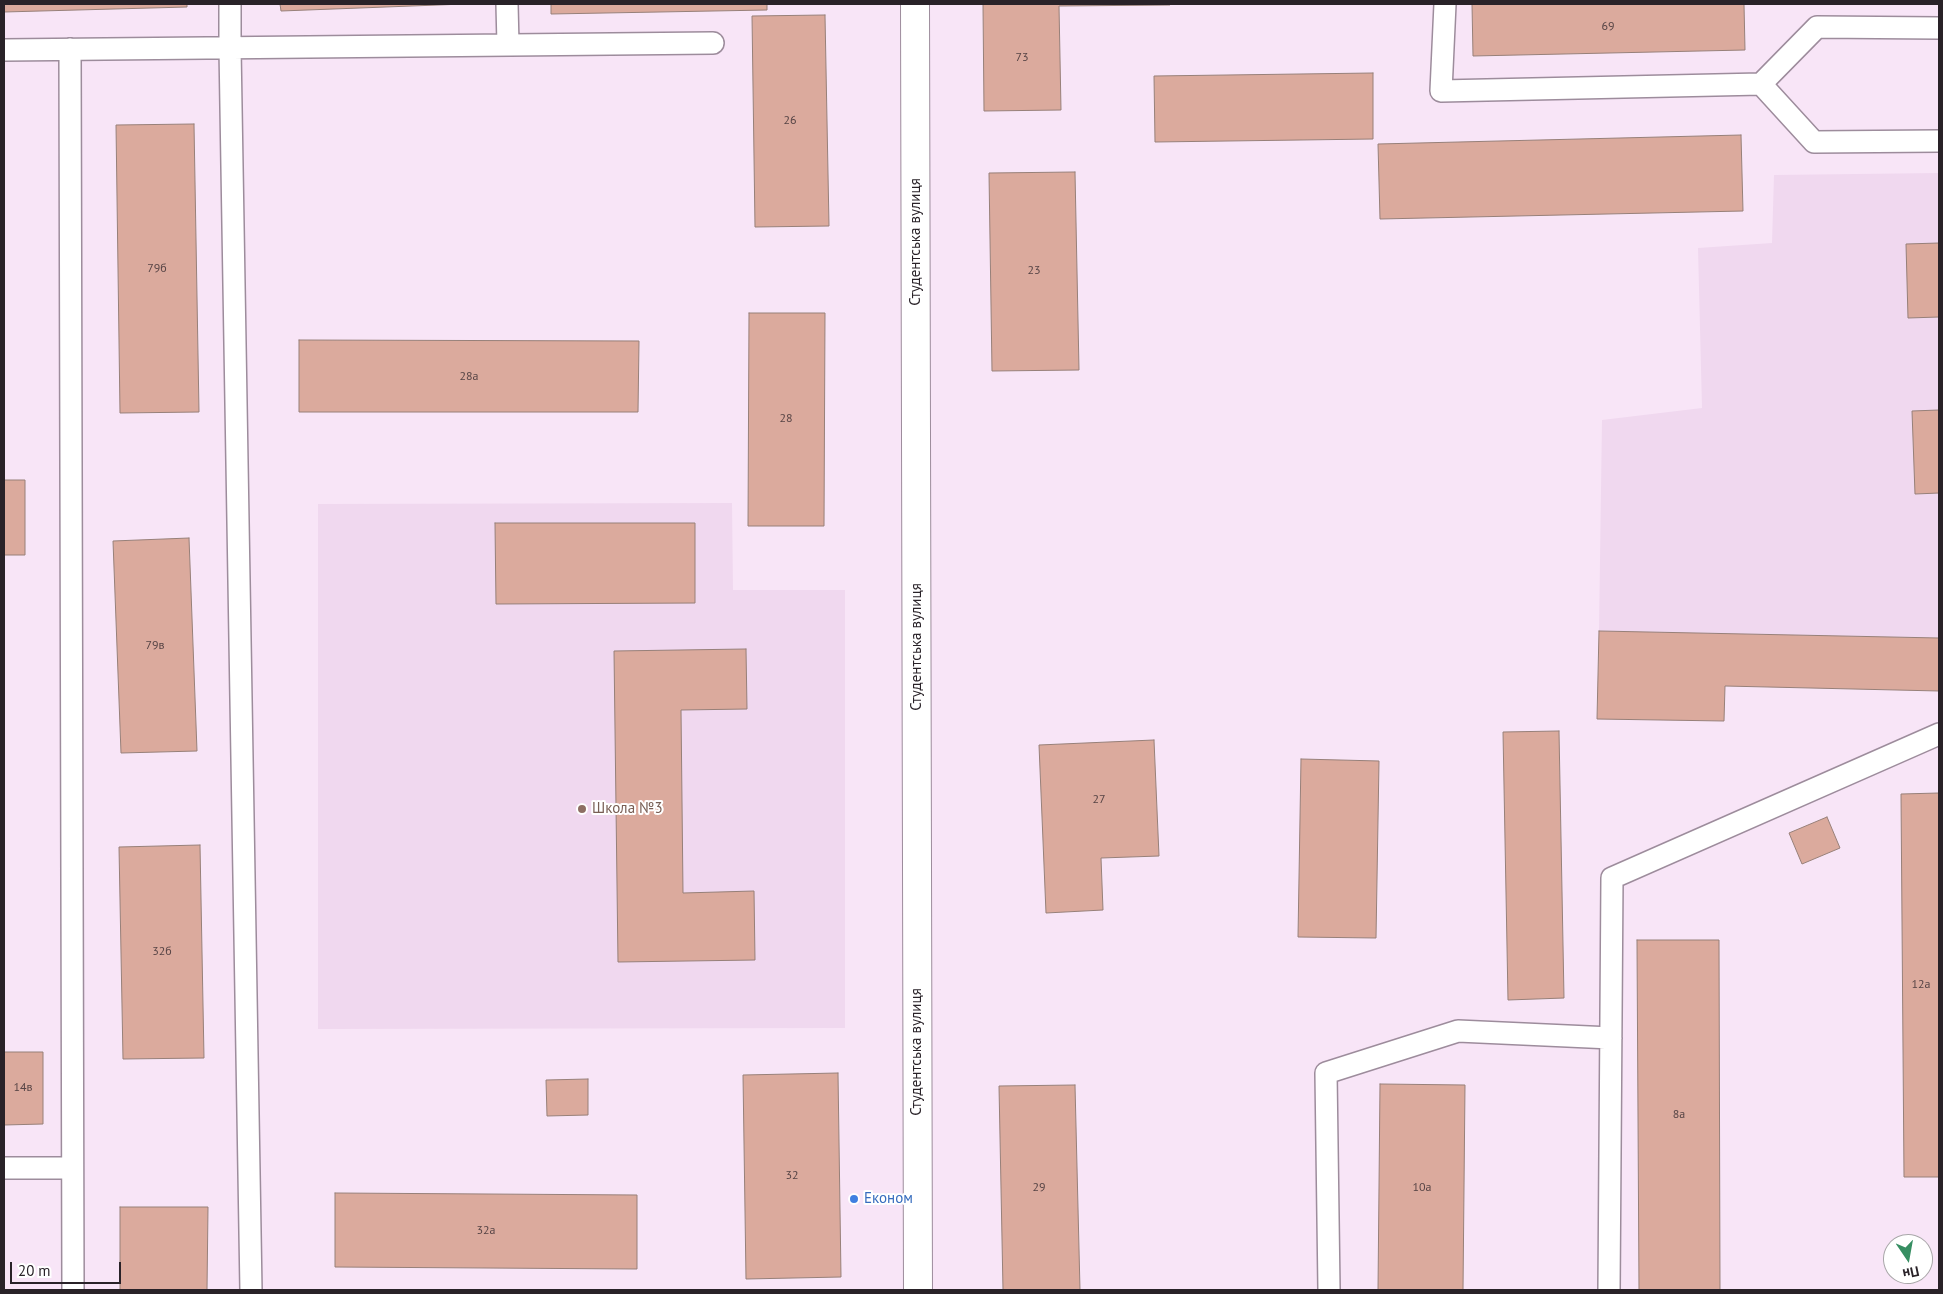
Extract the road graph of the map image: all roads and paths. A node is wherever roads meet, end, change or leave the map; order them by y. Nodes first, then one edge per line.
1 (230, 4) edge
2 (507, 4) edge
3 (916, 4) edge
4 (1445, 4) edge
5 (1939, 28) edge
6 (713, 43) dead end
7 (508, 45) junction
8 (230, 48) junction
9 (70, 49) junction
10 (4, 50) edge
11 (1761, 84) junction
12 (1939, 141) edge
13 (1939, 734) edge
14 (1611, 1038) junction
15 (4, 1168) edge
16 (72, 1168) junction
17 (72, 1290) edge
18 (251, 1290) edge
19 (918, 1290) edge
20 (1328, 1290) edge
21 (1609, 1290) edge

1 - 8 lane
2 - 7 lane
3 - 19 street, Студентська вулиця
4 - 11 lane
5 - 11 lane
6 - 7 lane
7 - 8 lane
8 - 9 lane
8 - 18 lane
9 - 10 lane
9 - 16 lane
11 - 12 lane
13 - 14 lane
14 - 20 lane
14 - 21 lane
15 - 16 lane
16 - 17 lane

